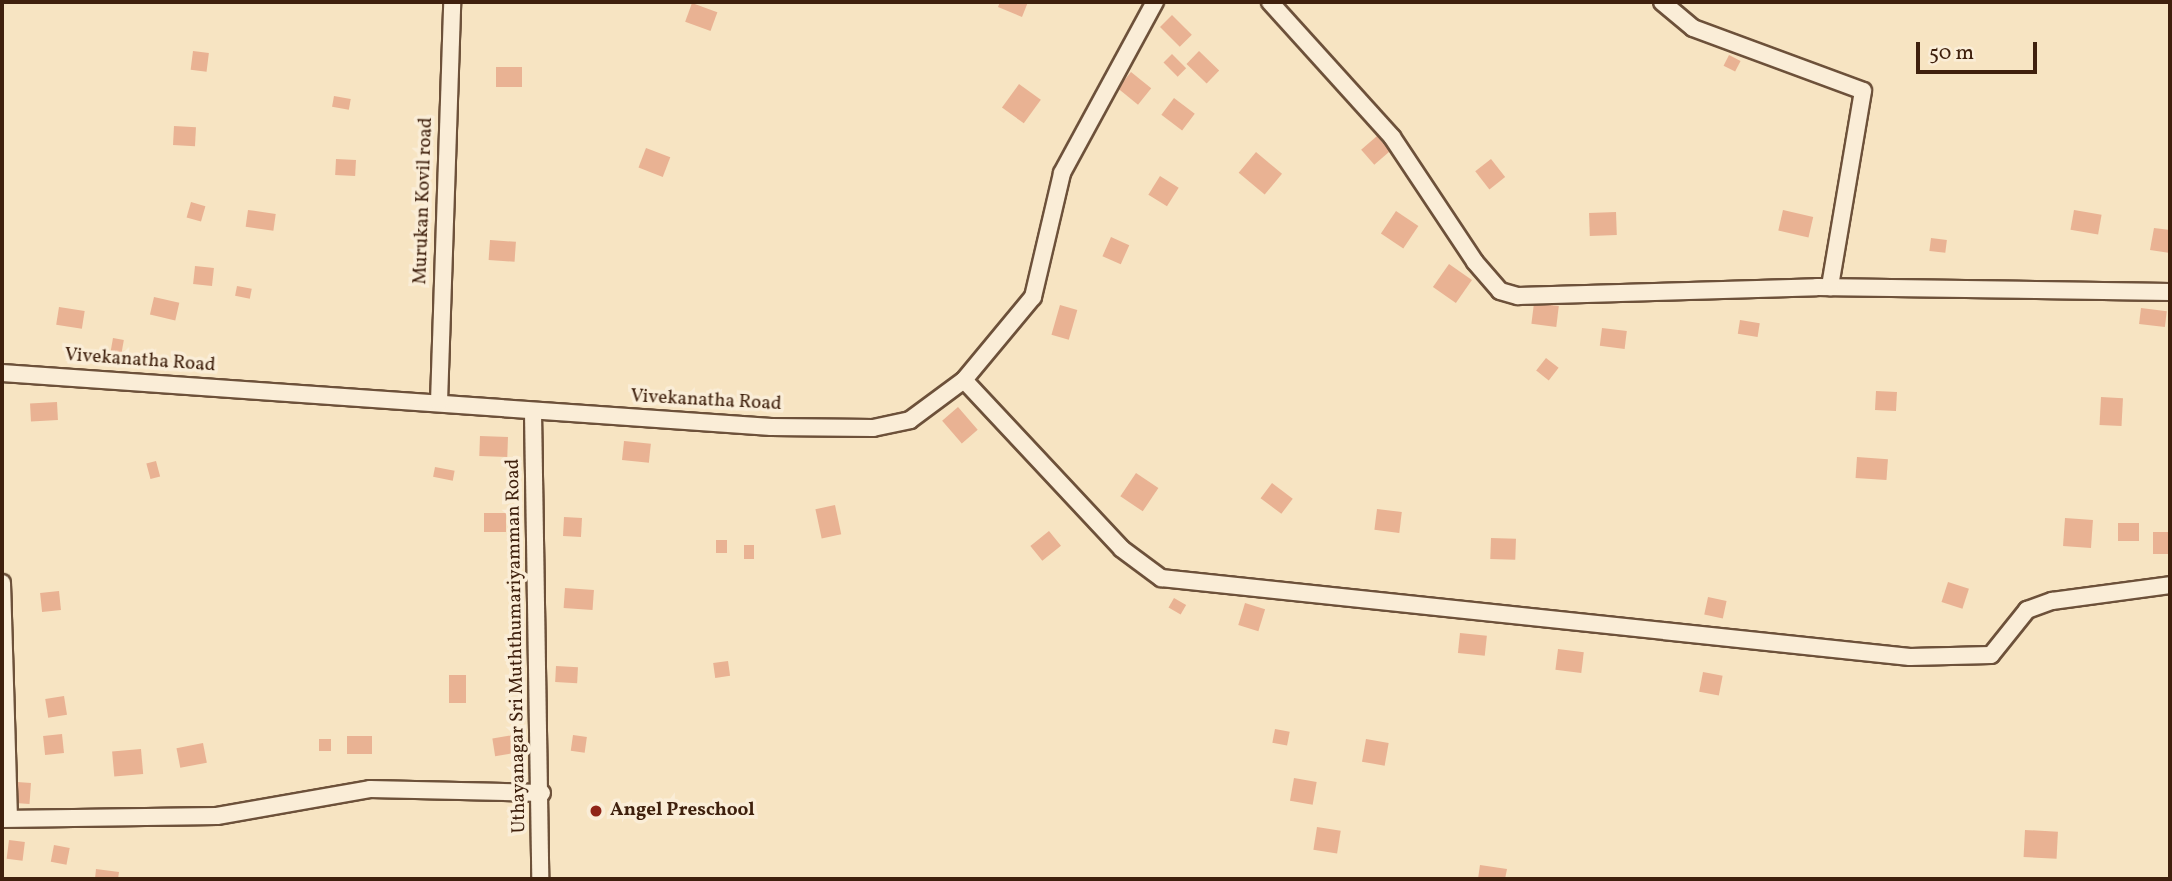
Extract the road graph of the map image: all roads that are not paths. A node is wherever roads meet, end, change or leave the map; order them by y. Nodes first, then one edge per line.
1 (452, 2) edge
2 (1155, 2) edge
3 (1270, 2) edge
4 (1662, 2) edge
5 (1830, 287) junction
6 (2170, 292) edge
7 (2, 373) edge
8 (964, 380) junction
9 (439, 402) junction
10 (534, 412) junction
11 (2, 583) edge
12 (2170, 585) edge
13 (542, 793) junction
14 (6, 818) edge
15 (540, 879) edge

1 - 9 street, Murukan Kovil road
2 - 8 street, Vivekanatha Road
3 - 5 street
4 - 5 street
5 - 6 street
7 - 9 street, Vivekanatha Road
8 - 10 street, Vivekanatha Road
8 - 12 street
9 - 10 street, Vivekanatha Road
10 - 13 street, Uthayanagar Sri Muththumariyamman Road
11 - 14 street
13 - 14 street
13 - 15 street, Uthayanagar Sri Muththumariyamman Road

